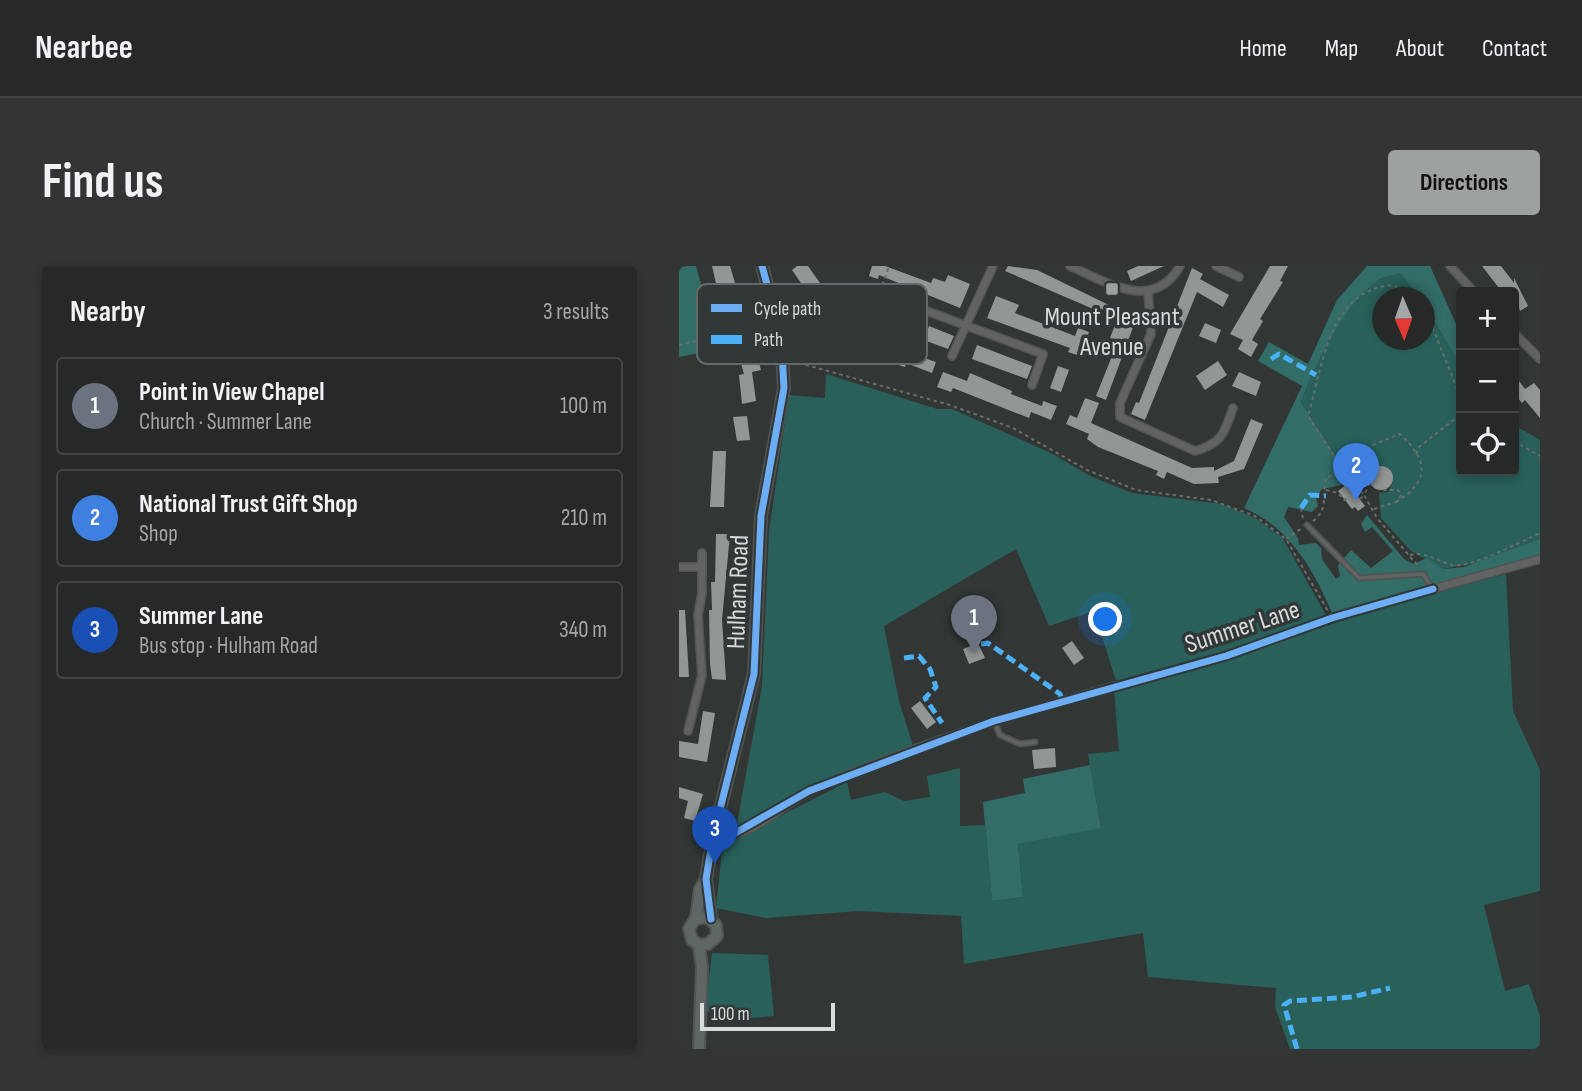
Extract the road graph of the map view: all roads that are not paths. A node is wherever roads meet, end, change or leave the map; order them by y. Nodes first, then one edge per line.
1 (762, 266) edge
2 (993, 266) edge
3 (1070, 266) edge
4 (1180, 266) edge
5 (1216, 266) edge
6 (1450, 266) edge
7 (1239, 277) dead end
8 (767, 284) edge
9 (1469, 287) edge
10 (1148, 291) junction
11 (927, 311) edge
12 (964, 324) junction
13 (1519, 338) edge
14 (952, 356) dead end
15 (1540, 359) edge
16 (784, 364) edge
17 (1033, 385) dead end
18 (1233, 408) dead end
19 (1307, 525) road end
20 (702, 553) dead end
21 (1540, 559) edge
22 (679, 567) edge
23 (702, 567) junction
24 (1433, 589) joint
25 (1115, 686) dead end
26 (697, 698) junction
27 (708, 699) dead end
28 (994, 722) junction
29 (688, 730) dead end
30 (1035, 742) dead end
31 (713, 836) junction
32 (706, 879) junction
33 (711, 919) junction
34 (694, 921) junction
35 (679, 926) edge
36 (694, 940) edge
37 (699, 1049) edge

1 - 8 street, Hulham Road
2 - 12 street
3 - 10 street
4 - 10 street
5 - 7 street
6 - 9 street
10 - 18 street
11 - 12 street
12 - 14 street
12 - 17 street
13 - 15 street
16 - 31 street, Hulham Road
19 - 24 lane
20 - 23 street
21 - 24 street
22 - 23 street
23 - 26 street
25 - 28 street
26 - 27 street
26 - 29 street
28 - 30 lane
28 - 31 street
31 - 32 street, Hulham Road
32 - 33 street, Hulham Road
32 - 34 street, Hulham Road
33 - 34 street
33 - 36 street, Hulham Road
34 - 35 street
34 - 36 street, Hulham Road
36 - 37 street, Hulham Road

